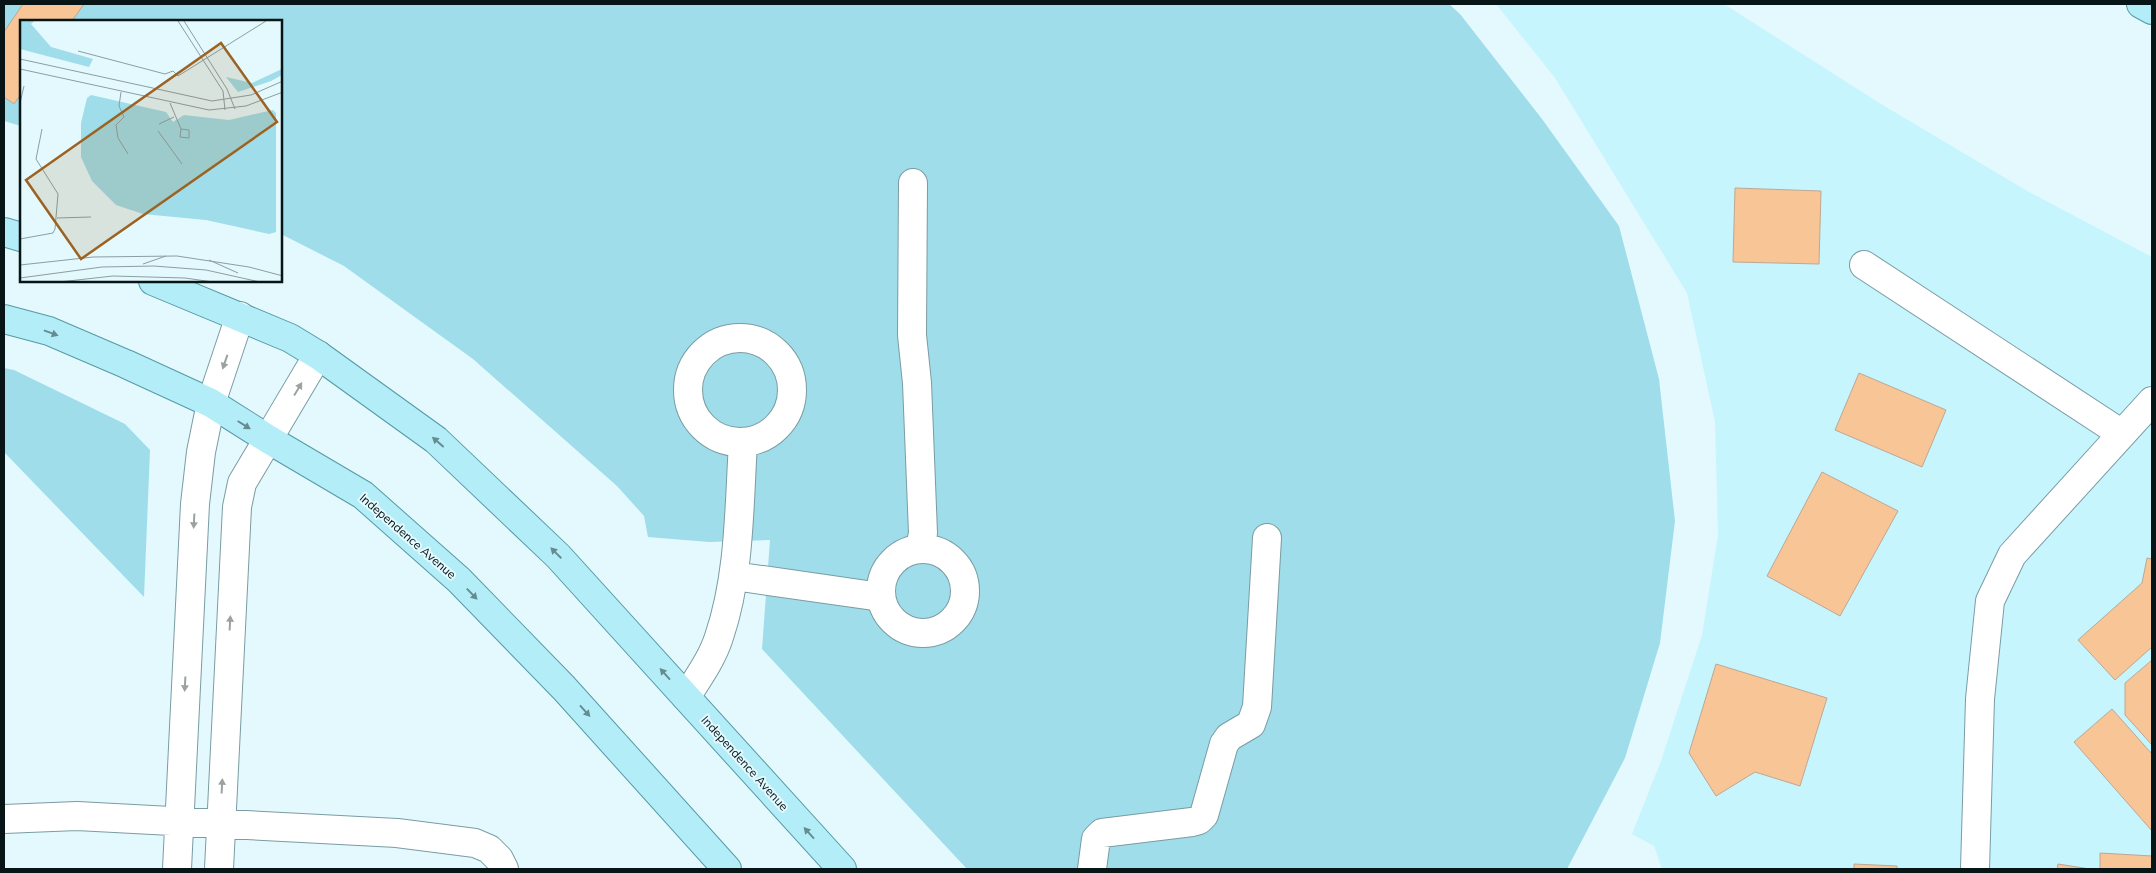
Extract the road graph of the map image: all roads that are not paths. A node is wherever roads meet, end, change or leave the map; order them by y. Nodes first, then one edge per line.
1 (2141, 4) edge
2 (2152, 10) edge
3 (913, 183) dead end
4 (4, 232) edge
5 (20, 237) edge
6 (1864, 265) dead end
7 (155, 282) edge
8 (240, 316) junction
9 (4, 319) edge
10 (318, 355) junction
11 (2152, 401) edge
12 (211, 404) junction
13 (2122, 434) junction
14 (268, 439) junction
15 (743, 443) dead end
16 (1267, 538) dead end
17 (920, 548) junction
18 (734, 576) junction
19 (880, 597) junction
20 (686, 697) junction
21 (4, 819) edge
22 (179, 822) junction
23 (221, 823) junction
24 (177, 869) edge
25 (218, 869) edge
26 (504, 869) edge
27 (727, 869) edge
28 (842, 869) edge
29 (1092, 869) edge
30 (1975, 869) edge

1 - 2 main road
3 - 17 lane
4 - 5 main road
6 - 13 lane
7 - 8 main road, Independence Avenue
8 - 10 main road, Independence Avenue
8 -> 12 lane
9 -> 12 main road, Independence Avenue
14 -> 10 lane
20 -> 10 main road, Independence Avenue
11 - 13 lane
12 -> 14 main road, Independence Avenue
12 -> 22 lane
13 - 30 lane
23 -> 14 lane
14 -> 27 main road, Independence Avenue
15 - 18 lane
16 - 29 lane
17 - 19 lane
17 - 19 lane
18 - 19 lane
18 - 20 lane
28 -> 20 main road, Independence Avenue
21 - 22 lane
22 - 23 lane
22 - 24 lane
23 - 25 lane
23 - 26 lane

